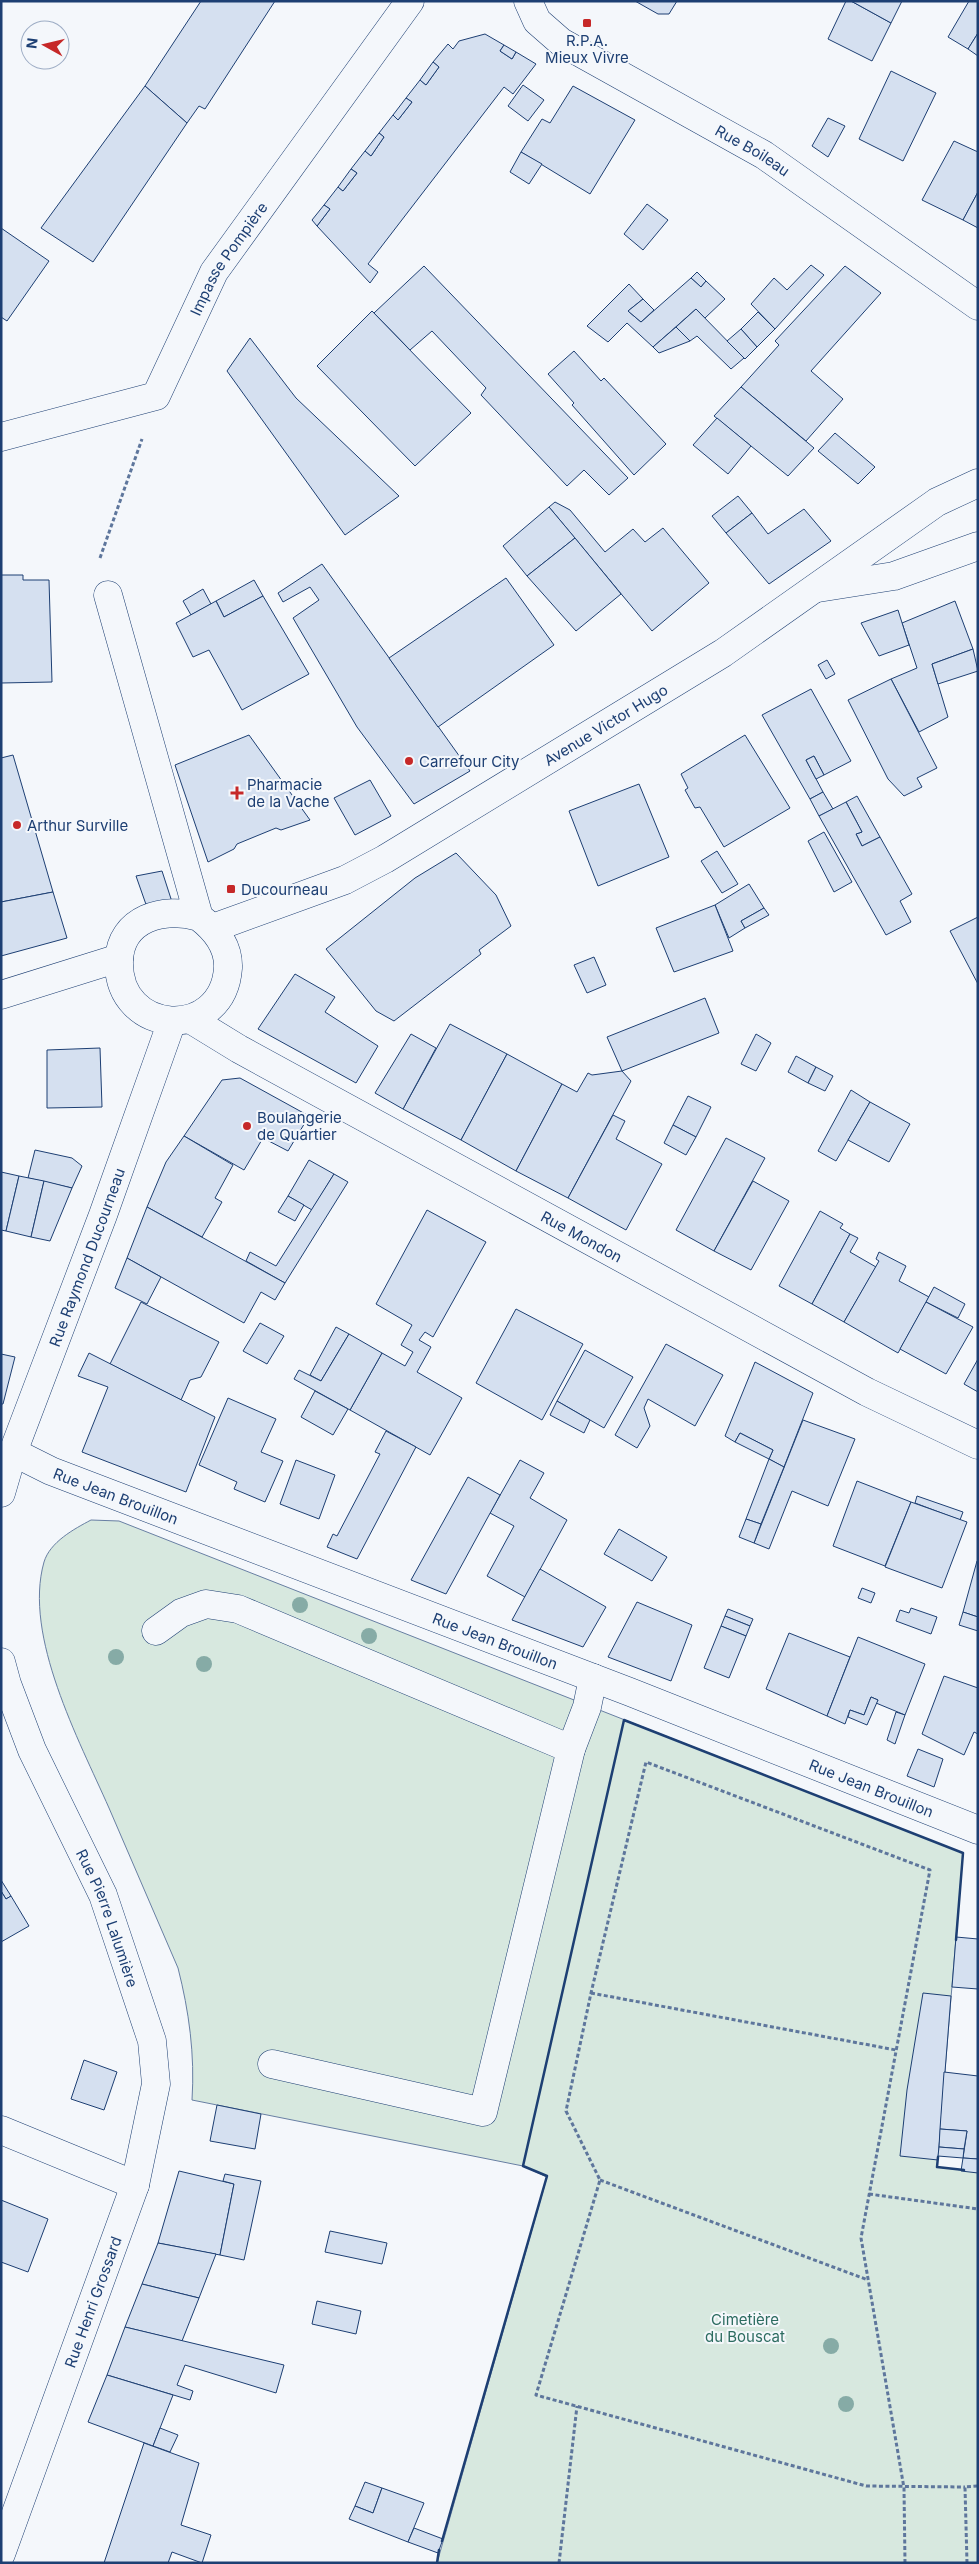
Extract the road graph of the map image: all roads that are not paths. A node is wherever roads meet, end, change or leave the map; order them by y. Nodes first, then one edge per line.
1 (410, 1) edge
2 (528, 1) edge
3 (978, 306) edge
4 (1, 437) edge
5 (978, 484) edge
6 (978, 546) edge
7 (812, 589) junction
8 (108, 595) road end
9 (206, 922) junction
10 (119, 958) junction
11 (1, 995) edge
12 (181, 1020) junction
13 (978, 1445) edge
14 (13, 1452) junction
15 (1, 1492) edge
16 (156, 1631) dead end
17 (1, 1662) edge
18 (593, 1678) junction
19 (570, 1749) junction
20 (978, 1830) edge
21 (272, 2064) dead end
22 (1, 2130) edge
23 (135, 2186) junction
24 (1, 2554) edge

1 - 4 street, Impasse Pompière
2 - 3 street, Rue Boileau
5 - 7 street, Avenue Victor Hugo
6 - 7 street
7 - 9 street, Avenue Victor Hugo
8 - 9 street
9 - 10 street
9 - 12 street
10 - 11 street
10 - 12 street
12 - 13 street, Rue Mondon
12 - 14 street, Rue Raymond Ducourneau
14 - 15 street, Rue Raymond Ducourneau
14 - 18 street, Rue Jean Brouillon
16 - 19 street
17 - 23 street, Rue Pierre Lalumière
18 - 19 street
18 - 20 street, Rue Jean Brouillon
19 - 21 street
22 - 23 street
23 - 24 street, Rue Henri Grossard

